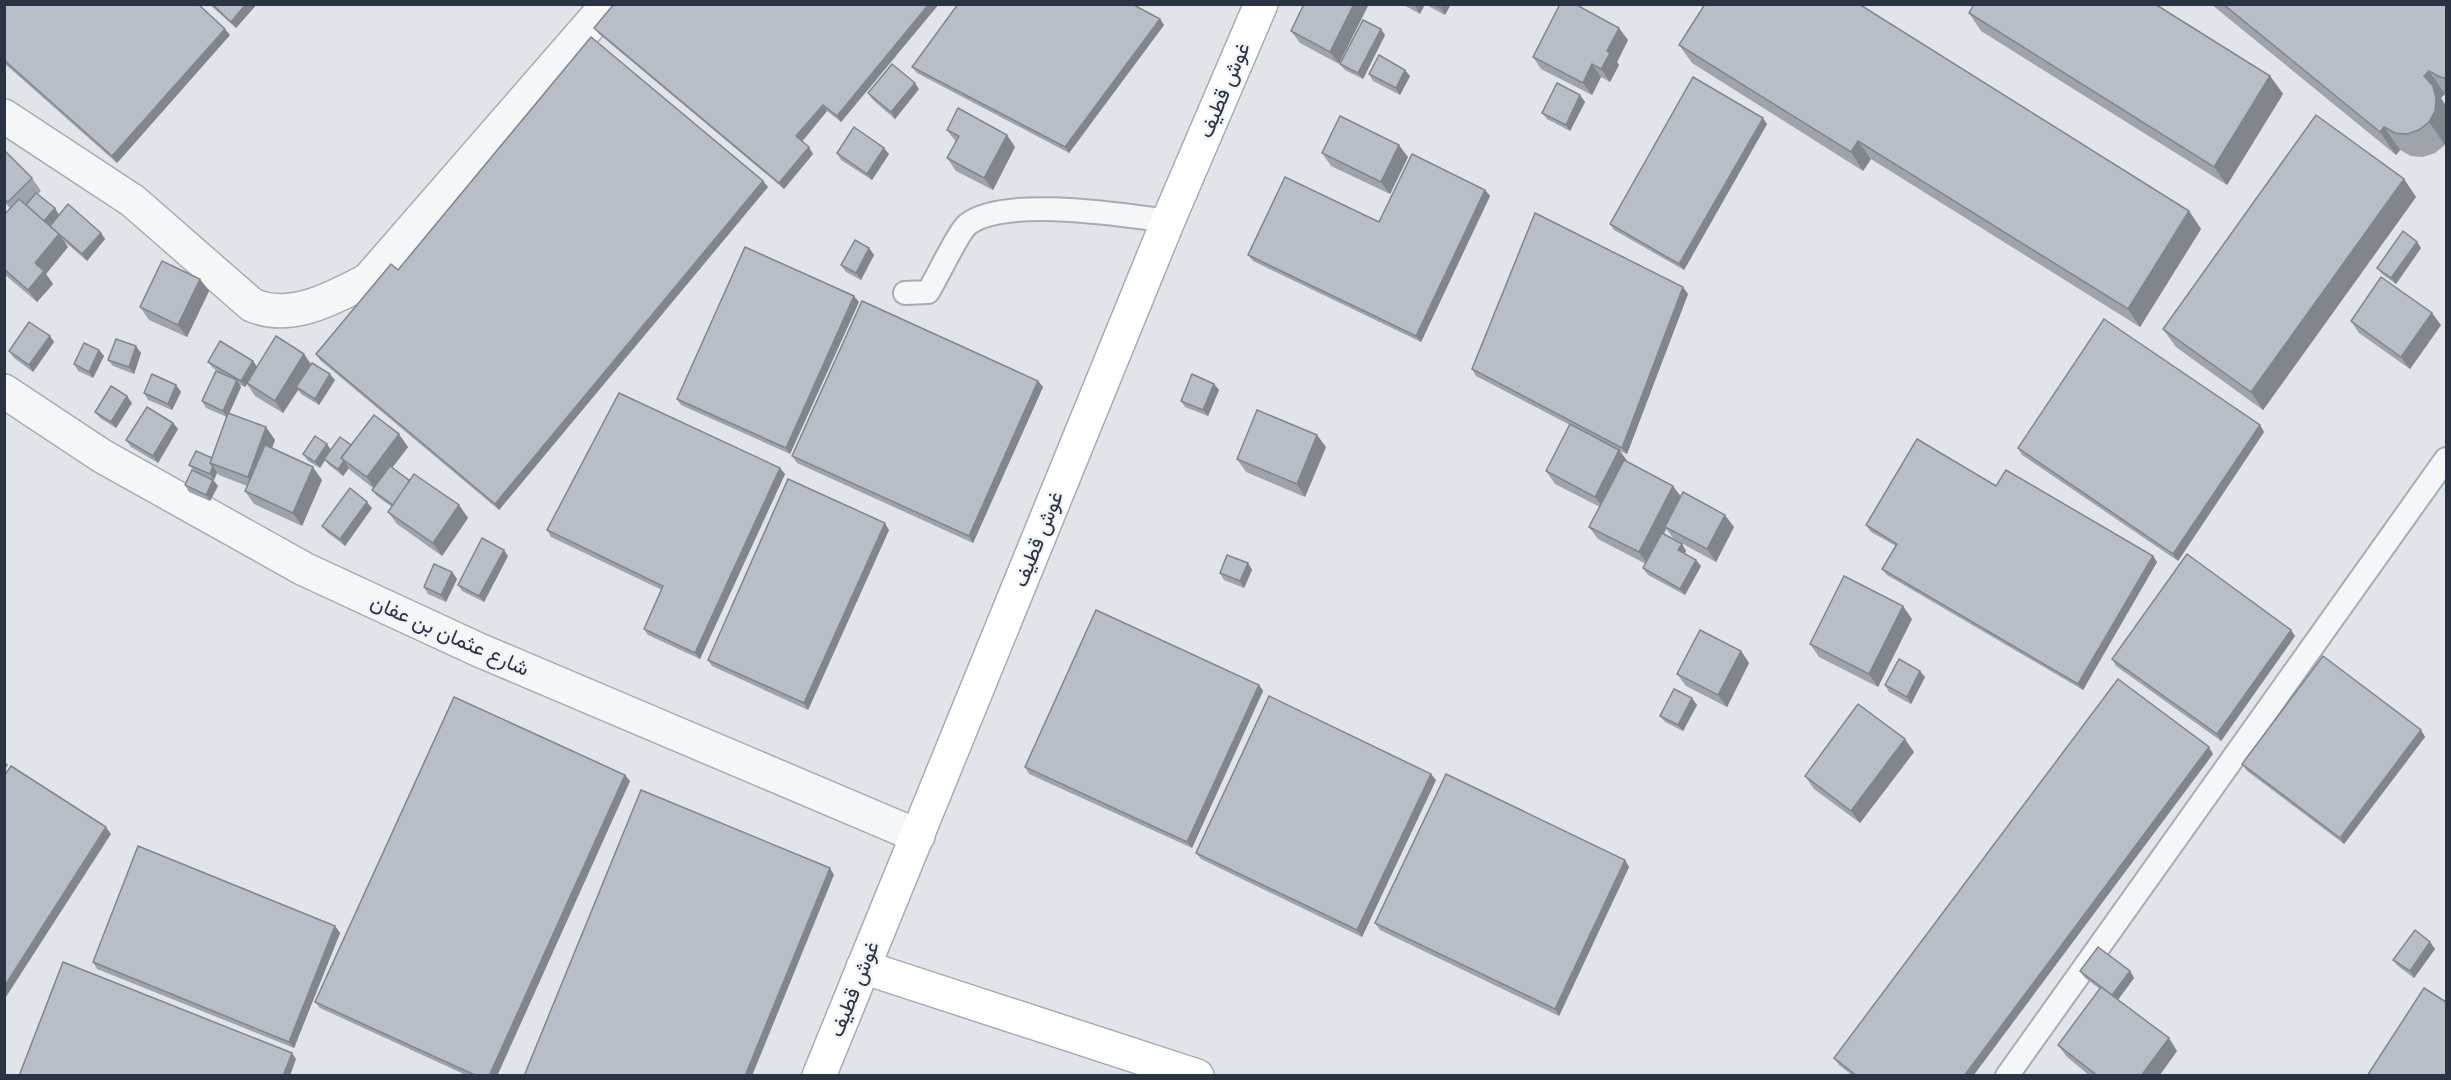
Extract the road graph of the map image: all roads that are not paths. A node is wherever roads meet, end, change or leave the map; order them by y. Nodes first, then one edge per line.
1 (608, 4) edge
2 (1261, 4) edge
3 (4, 116) edge
4 (1168, 221) junction
5 (905, 293) dead end
6 (4, 391) edge
7 (2446, 459) edge
8 (918, 836) junction
9 (863, 967) junction
10 (819, 1076) edge
11 (1197, 1076) edge
12 (2007, 1076) edge

1 - 3 street
2 - 4 main road, غوش قطيف
4 - 5 lane
4 - 8 main road, غوش قطيف
6 - 8 street, شارع عثمان بن عفان
7 - 12 lane
8 - 9 main road, غوش قطيف
9 - 10 main road, غوش قطيف
9 - 11 main road

